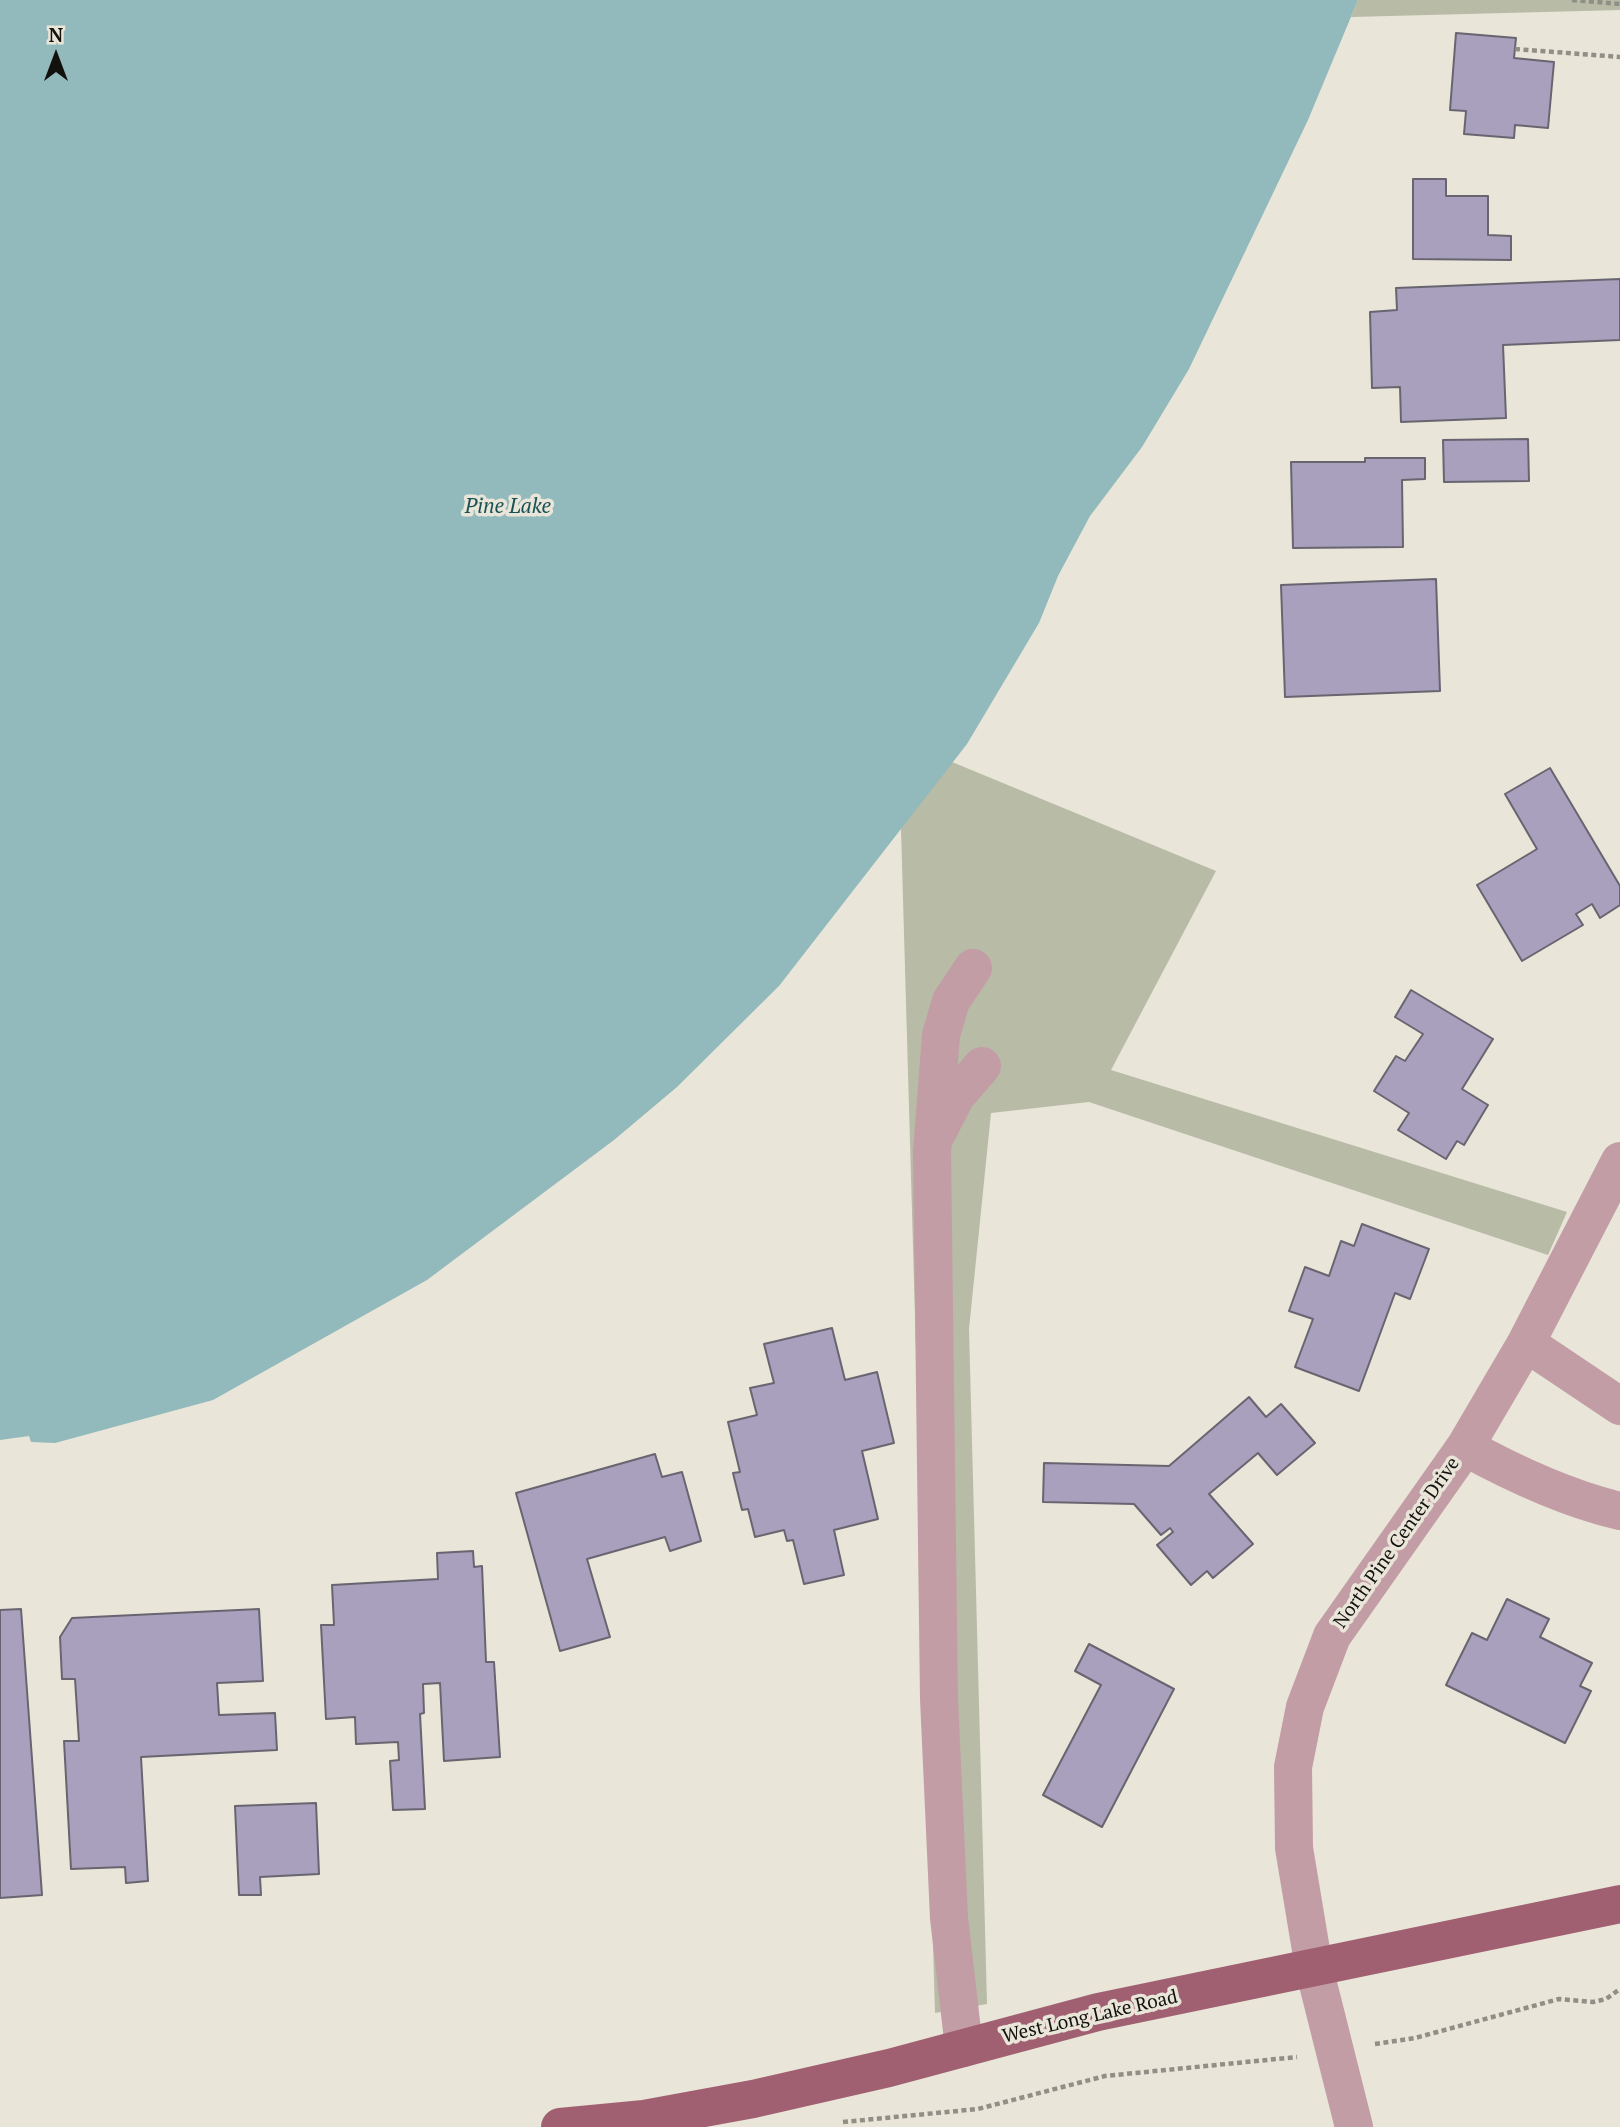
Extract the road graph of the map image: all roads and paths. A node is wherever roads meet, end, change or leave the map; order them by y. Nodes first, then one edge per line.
1 (1572, 0) edge
2 (1620, 4) edge
3 (1515, 49) dead end
4 (1620, 57) edge
5 (973, 968) dead end
6 (982, 1066) dead end
7 (932, 1152) junction
8 (1620, 1161) edge
9 (1526, 1343) junction
10 (1620, 1406) edge
11 (1465, 1447) junction
12 (1620, 1511) edge
13 (1620, 1904) edge
14 (1314, 1968) junction
15 (1620, 1989) edge
16 (964, 2048) junction
17 (1336, 2051) junction
18 (836, 2123) dead end
19 (560, 2127) edge
20 (1354, 2127) edge

1 - 2 path
3 - 4 path
5 - 7 street
6 - 7 street
7 - 16 street
8 - 9 street, North Pine Center Drive
9 - 10 street
9 - 11 street, North Pine Center Drive
11 - 12 street, North Pine Center Drive
11 - 14 street, North Pine Center Drive
13 - 14 main road, West Long Lake Road
14 - 16 main road, West Long Lake Road
14 - 17 street, North Pine Center Drive
15 - 17 path
16 - 19 main road, West Long Lake Road
17 - 18 path
17 - 20 street, North Pine Center Drive

